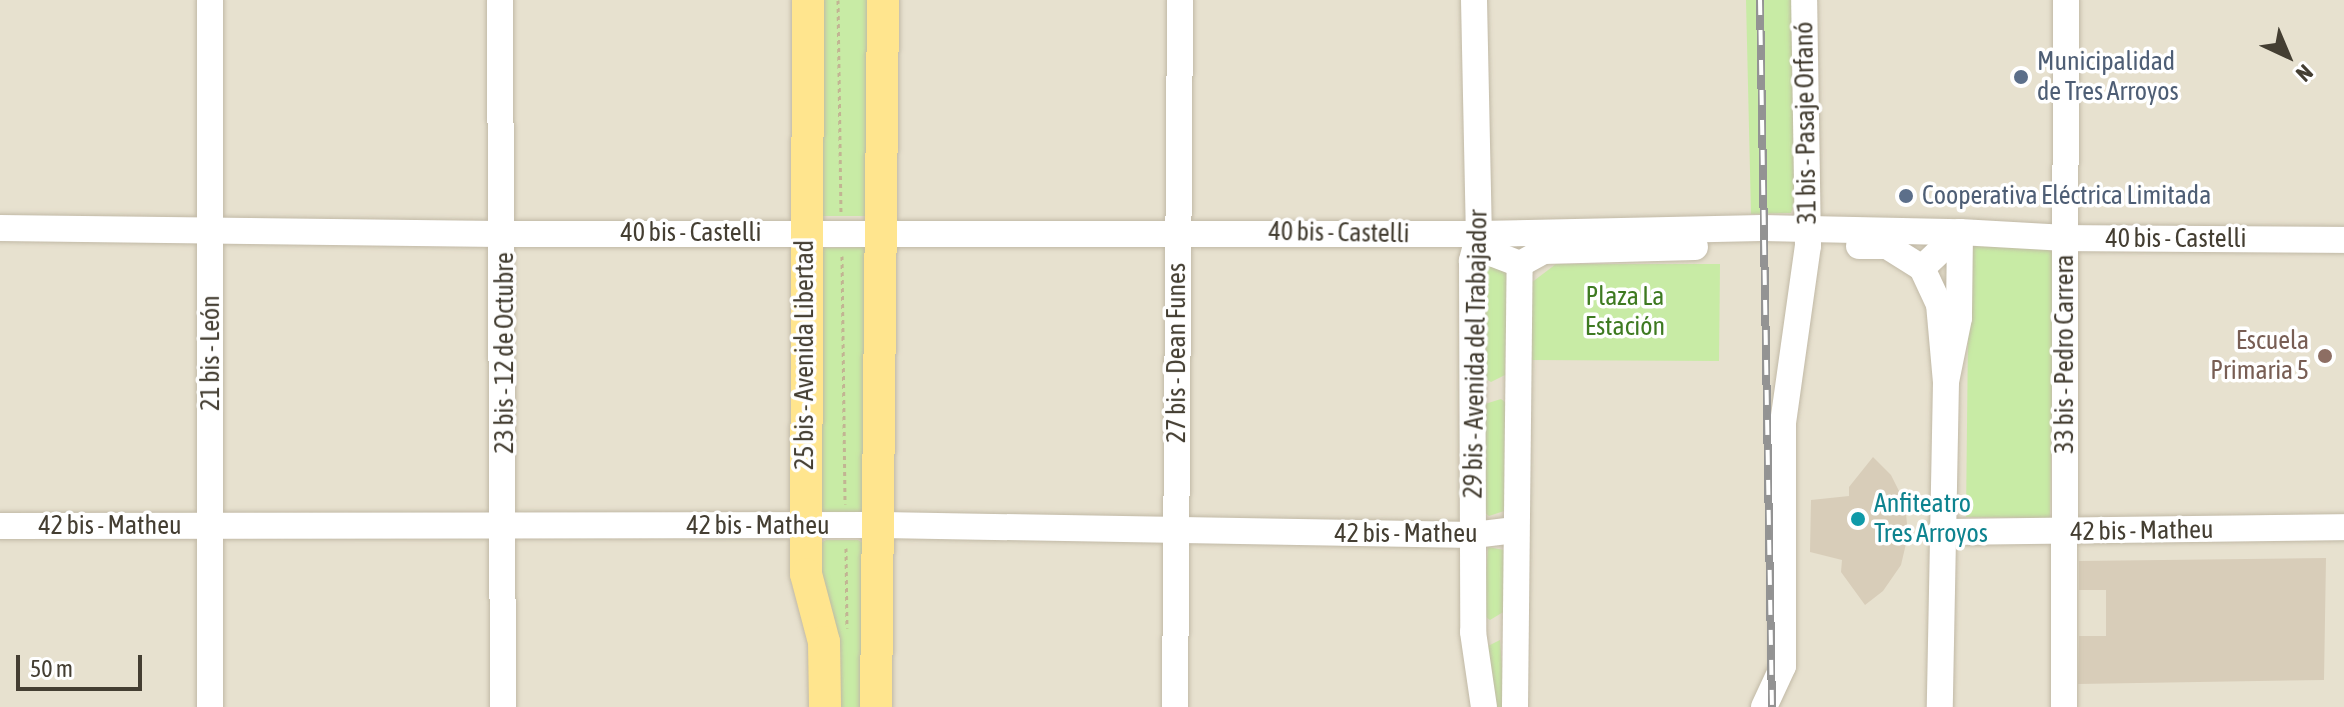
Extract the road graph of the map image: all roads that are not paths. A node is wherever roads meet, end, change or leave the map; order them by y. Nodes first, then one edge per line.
1 (210, 0) edge
2 (500, 0) edge
3 (808, 0) edge
4 (883, 0) edge
5 (1180, 0) edge
6 (1474, 0) edge
7 (1804, 0) edge
8 (2066, 0) edge
9 (0, 228) edge
10 (212, 228) junction
11 (1177, 231) junction
12 (879, 232) junction
13 (1960, 232) junction
14 (805, 233) junction
15 (505, 234) junction
16 (1479, 234) junction
17 (1808, 237) junction
18 (1695, 238) junction
19 (2066, 238) junction
20 (2344, 240) edge
21 (1520, 264) junction
22 (1922, 268) junction
23 (1946, 382) junction
24 (1516, 386) junction
25 (1476, 391) junction
26 (882, 525) junction
27 (0, 526) edge
28 (504, 526) junction
29 (210, 527) junction
30 (806, 527) junction
31 (2344, 527) edge
32 (1515, 530) junction
33 (1940, 532) junction
34 (1176, 533) junction
35 (2064, 533) junction
36 (1474, 535) junction
37 (1516, 625) junction
38 (1473, 632) junction
39 (210, 707) edge
40 (503, 707) edge
41 (825, 707) edge
42 (876, 707) edge
43 (1175, 707) edge
44 (1484, 707) edge
45 (1515, 707) edge
46 (1764, 707) edge
47 (1940, 707) edge
48 (2064, 707) edge

1 - 10 street, 21 bis - León
2 - 15 street, 23 bis - 12 de Octubre
3 - 14 main road, 25 bis - Avenida Libertad
4 - 12 main road
5 - 11 street, 27 bis - Dean Funes
6 - 16 street, 29 bis - Avenida del Trabajador
7 - 17 street, 31 bis - Pasaje Orfanó
8 - 19 street, 33 bis - Pedro Carrera
9 - 10 street, 40 bis - Castelli
10 - 15 street, 40 bis - Castelli
10 - 29 street, 21 bis - León
11 - 12 street, 40 bis - Castelli
11 - 16 street, 40 bis - Castelli
11 - 34 street, 27 bis - Dean Funes
12 - 14 street, 40 bis - Castelli
12 - 26 main road
13 - 17 street, 40 bis - Castelli
13 - 19 street, 40 bis - Castelli
13 - 22 street
13 - 23 street
14 - 15 street, 40 bis - Castelli
14 - 30 main road, 25 bis - Avenida Libertad
15 - 28 street, 23 bis - 12 de Octubre
16 - 18 street, 40 bis - Castelli
16 - 21 street
16 - 25 street, 29 bis - Avenida del Trabajador
17 - 18 street, 40 bis - Castelli
17 - 22 street, 40 bis - Castelli
17 - 46 street, 31 bis - Pasaje Orfanó
18 - 21 street, 40 bis - Castelli
19 - 20 street, 40 bis - Castelli
19 - 35 street, 33 bis - Pedro Carrera
21 - 24 street, 29 bis - Avenida del Trabajador
22 - 23 street
23 - 33 street
24 - 25 street
24 - 32 street, 29 bis - Avenida del Trabajador
25 - 36 street, 29 bis - Avenida del Trabajador
26 - 30 street, 42 bis - Matheu
26 - 34 street, 42 bis - Matheu
26 - 42 main road
27 - 29 street, 42 bis - Matheu
28 - 29 street, 42 bis - Matheu
28 - 30 street, 42 bis - Matheu
28 - 40 street, 23 bis - 12 de Octubre
29 - 39 street, 21 bis - León
30 - 41 main road, 25 bis - Avenida Libertad
31 - 35 street, 42 bis - Matheu
32 - 36 street, 42 bis - Matheu
32 - 37 street, 29 bis - Avenida del Trabajador
33 - 35 street, 42 bis - Matheu
33 - 47 street
34 - 36 street, 42 bis - Matheu
34 - 43 street, 27 bis - Dean Funes
35 - 48 street, 33 bis - Pedro Carrera
36 - 38 street, 29 bis - Avenida del Trabajador
37 - 38 street
37 - 45 street, 29 bis - Avenida del Trabajador
38 - 44 street, 29 bis - Avenida del Trabajador

